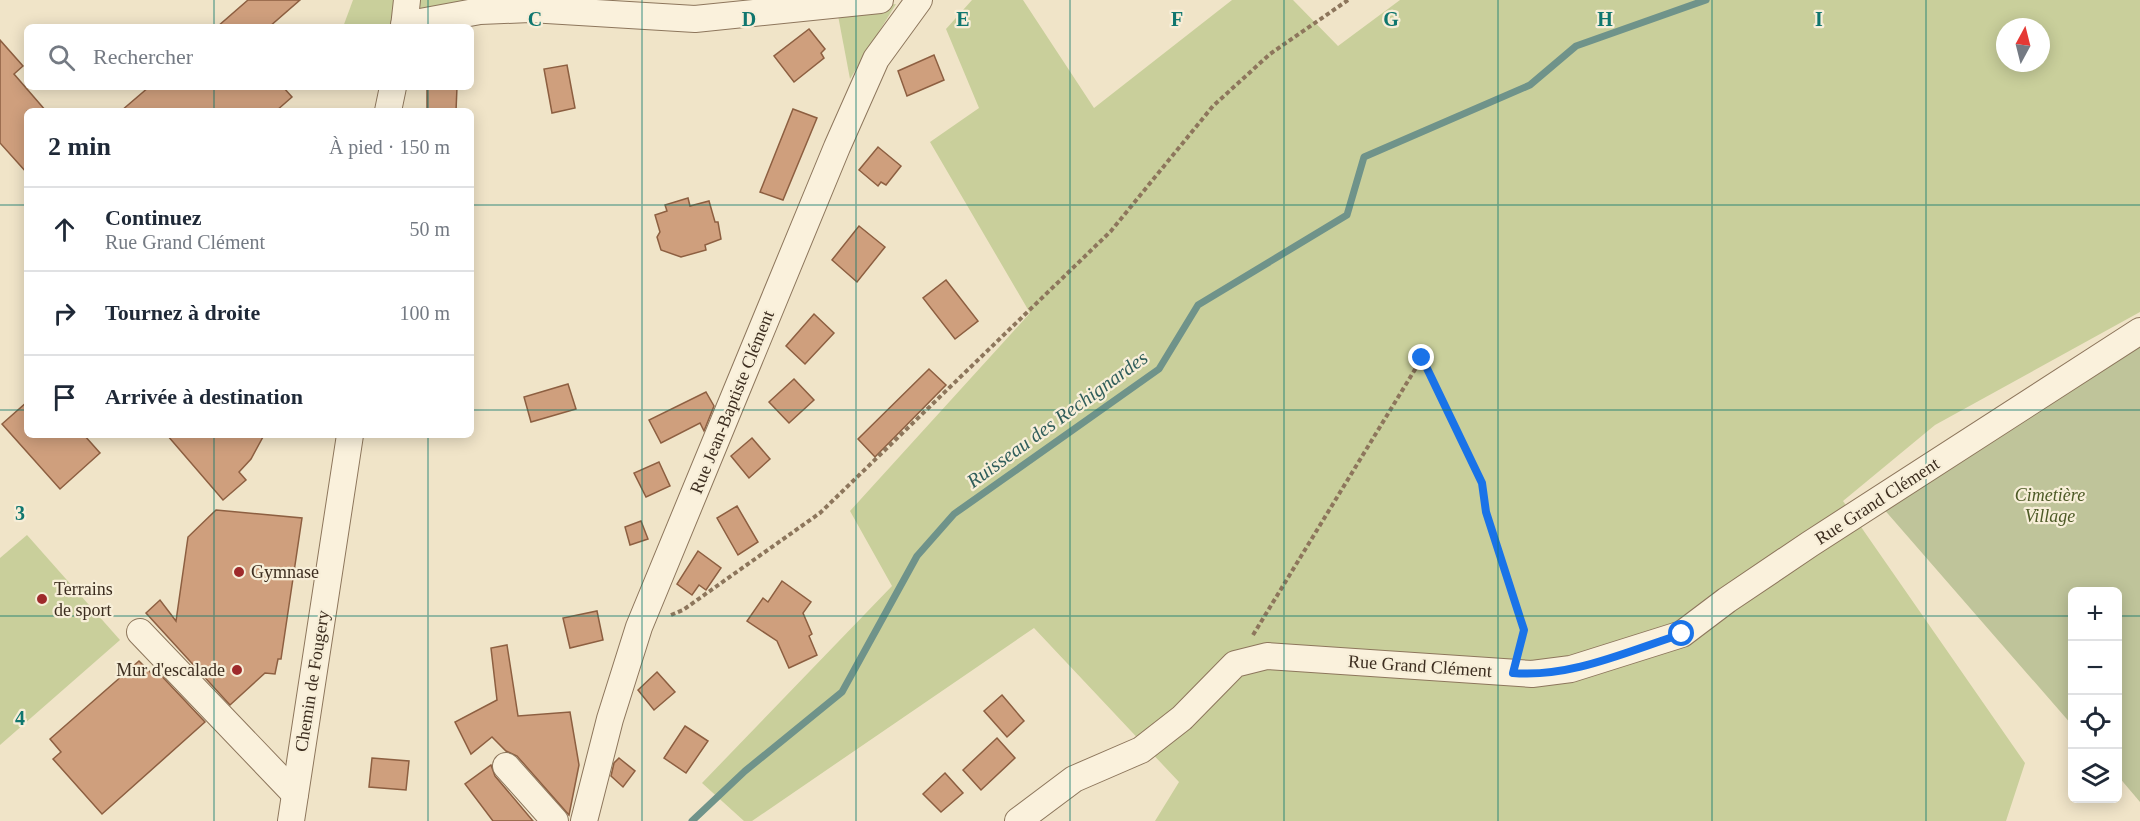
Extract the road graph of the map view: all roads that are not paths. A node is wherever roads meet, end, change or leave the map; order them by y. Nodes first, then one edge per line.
1 (407, 0) edge
2 (880, 0) edge
3 (919, 0) edge
4 (404, 24) edge
5 (414, 24) edge
6 (392, 90) edge
7 (389, 108) edge
8 (2140, 331) edge
9 (350, 438) edge
10 (140, 632) dead end
11 (506, 766) dead end
12 (295, 794) junction
13 (291, 821) edge
14 (555, 821) edge
15 (584, 821) edge
16 (1018, 821) edge

1 - 4 street
2 - 5 street
3 - 15 street, Rue Jean-Baptiste Clément
6 - 7 street
8 - 16 street, Rue Grand Clément
9 - 12 street, Chemin de Fougery
10 - 12 street
11 - 14 street
12 - 13 street, Chemin de Fougery

